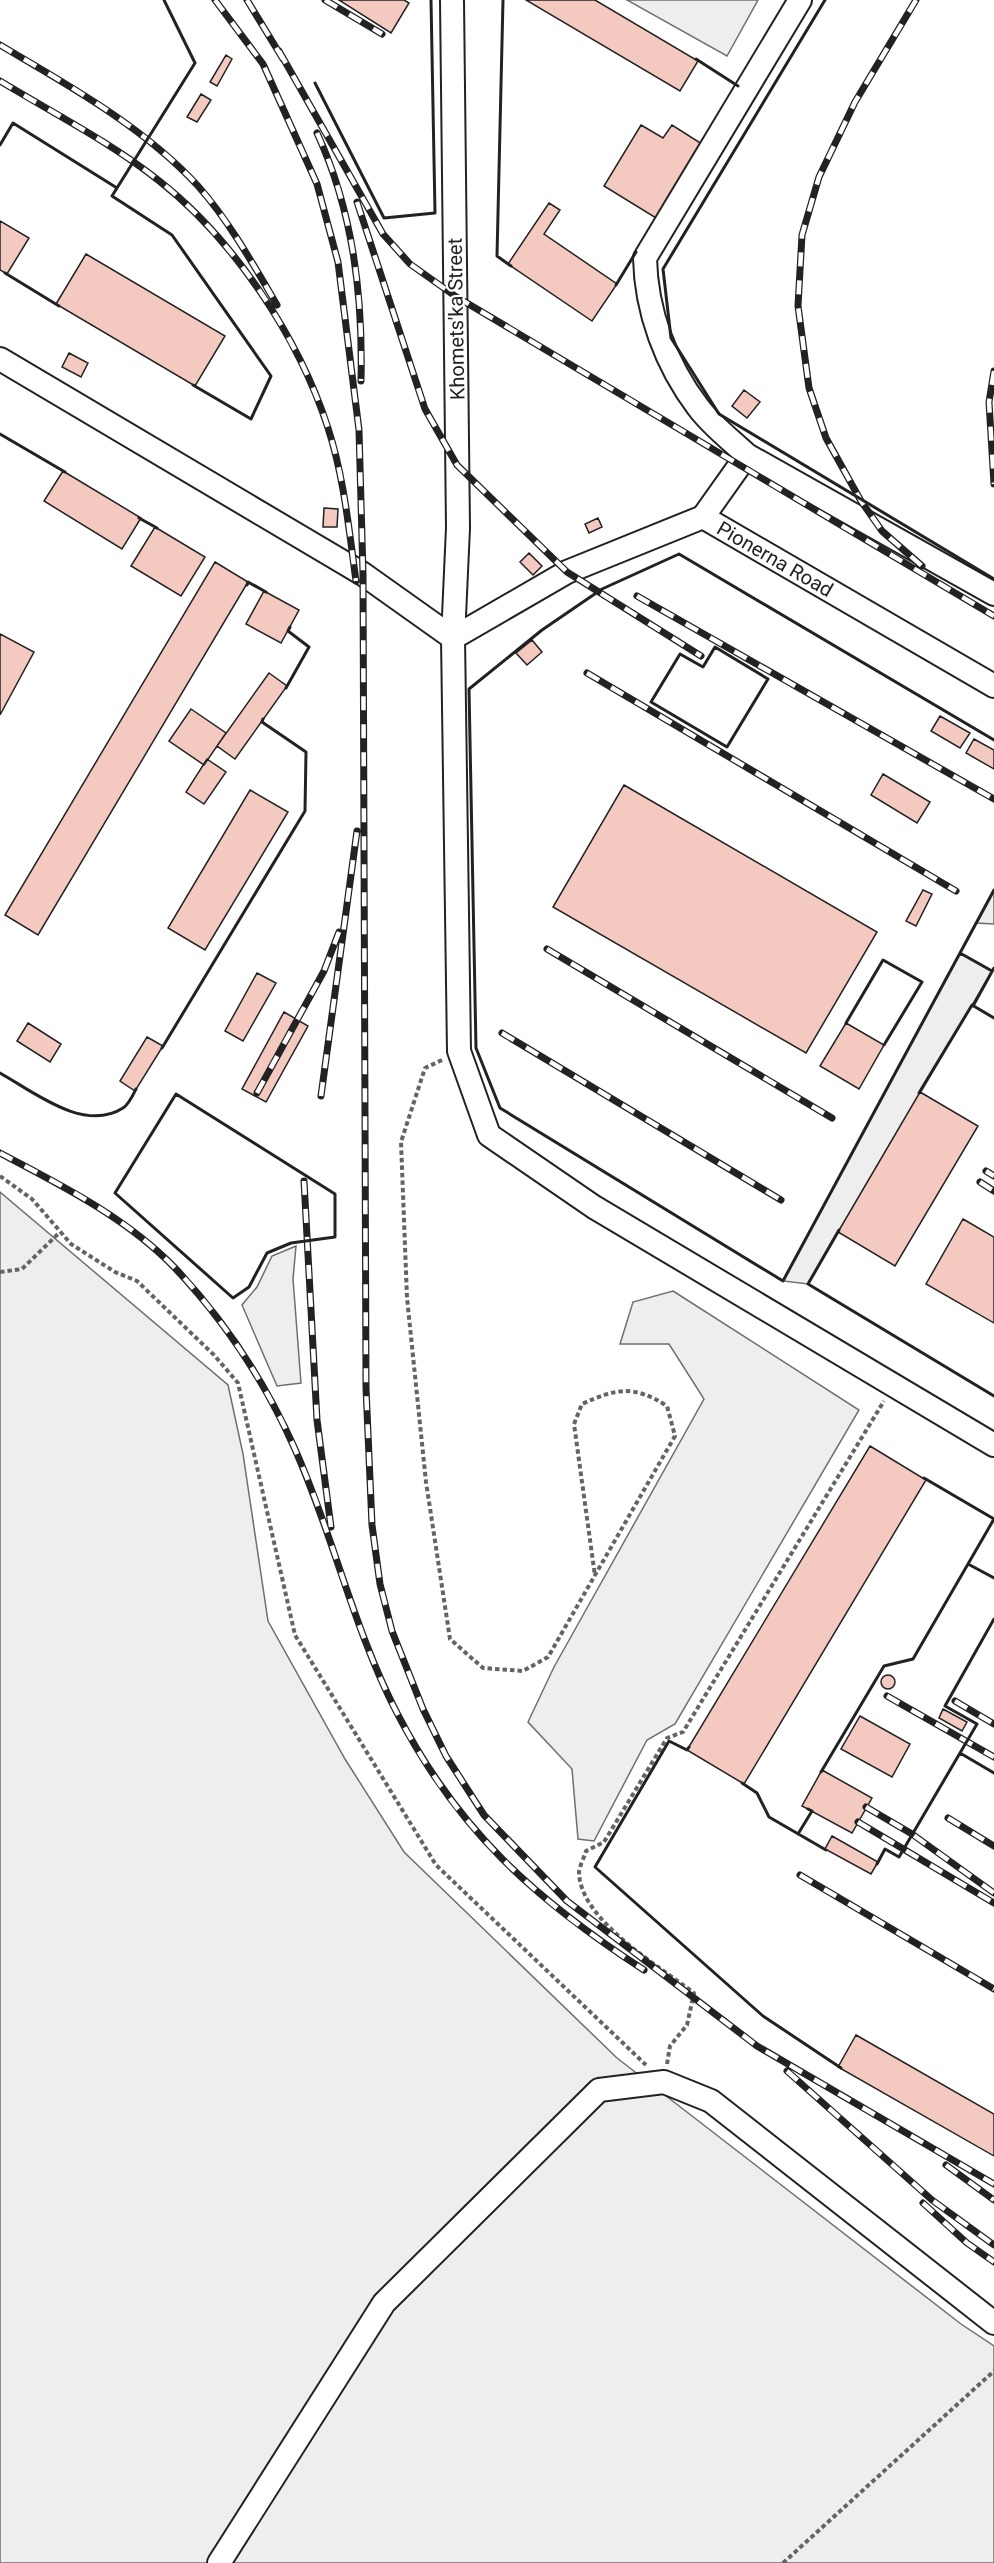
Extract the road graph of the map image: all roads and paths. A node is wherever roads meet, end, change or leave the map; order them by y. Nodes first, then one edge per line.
1 (452, 0) edge
2 (800, 0) edge
3 (0, 359) edge
4 (747, 455) junction
5 (703, 517) junction
6 (994, 594) edge
7 (453, 638) junction
8 (994, 686) edge
9 (459, 1051) junction
10 (0, 1176) edge
11 (59, 1233) junction
12 (0, 1272) edge
13 (893, 1385) junction
14 (994, 1445) edge
15 (595, 1576) junction
16 (664, 2082) junction
17 (994, 2323) edge
18 (994, 2371) edge
19 (219, 2563) edge
20 (783, 2563) edge

1 - 7 street, Khomets'ka Street
2 - 4 street
3 - 7 street
4 - 5 street
4 - 6 street
5 - 7 street, Pionerna Road
5 - 8 street, Pionerna Road
7 - 9 street, Khomets'ka Street
9 - 13 street, Khomets'ka Street
9 - 15 path
10 - 11 path
11 - 12 path
11 - 16 path
13 - 14 street, Khomets'ka Street
13 - 16 path
15 - 15 path
16 - 17 street
16 - 19 street
18 - 20 path

